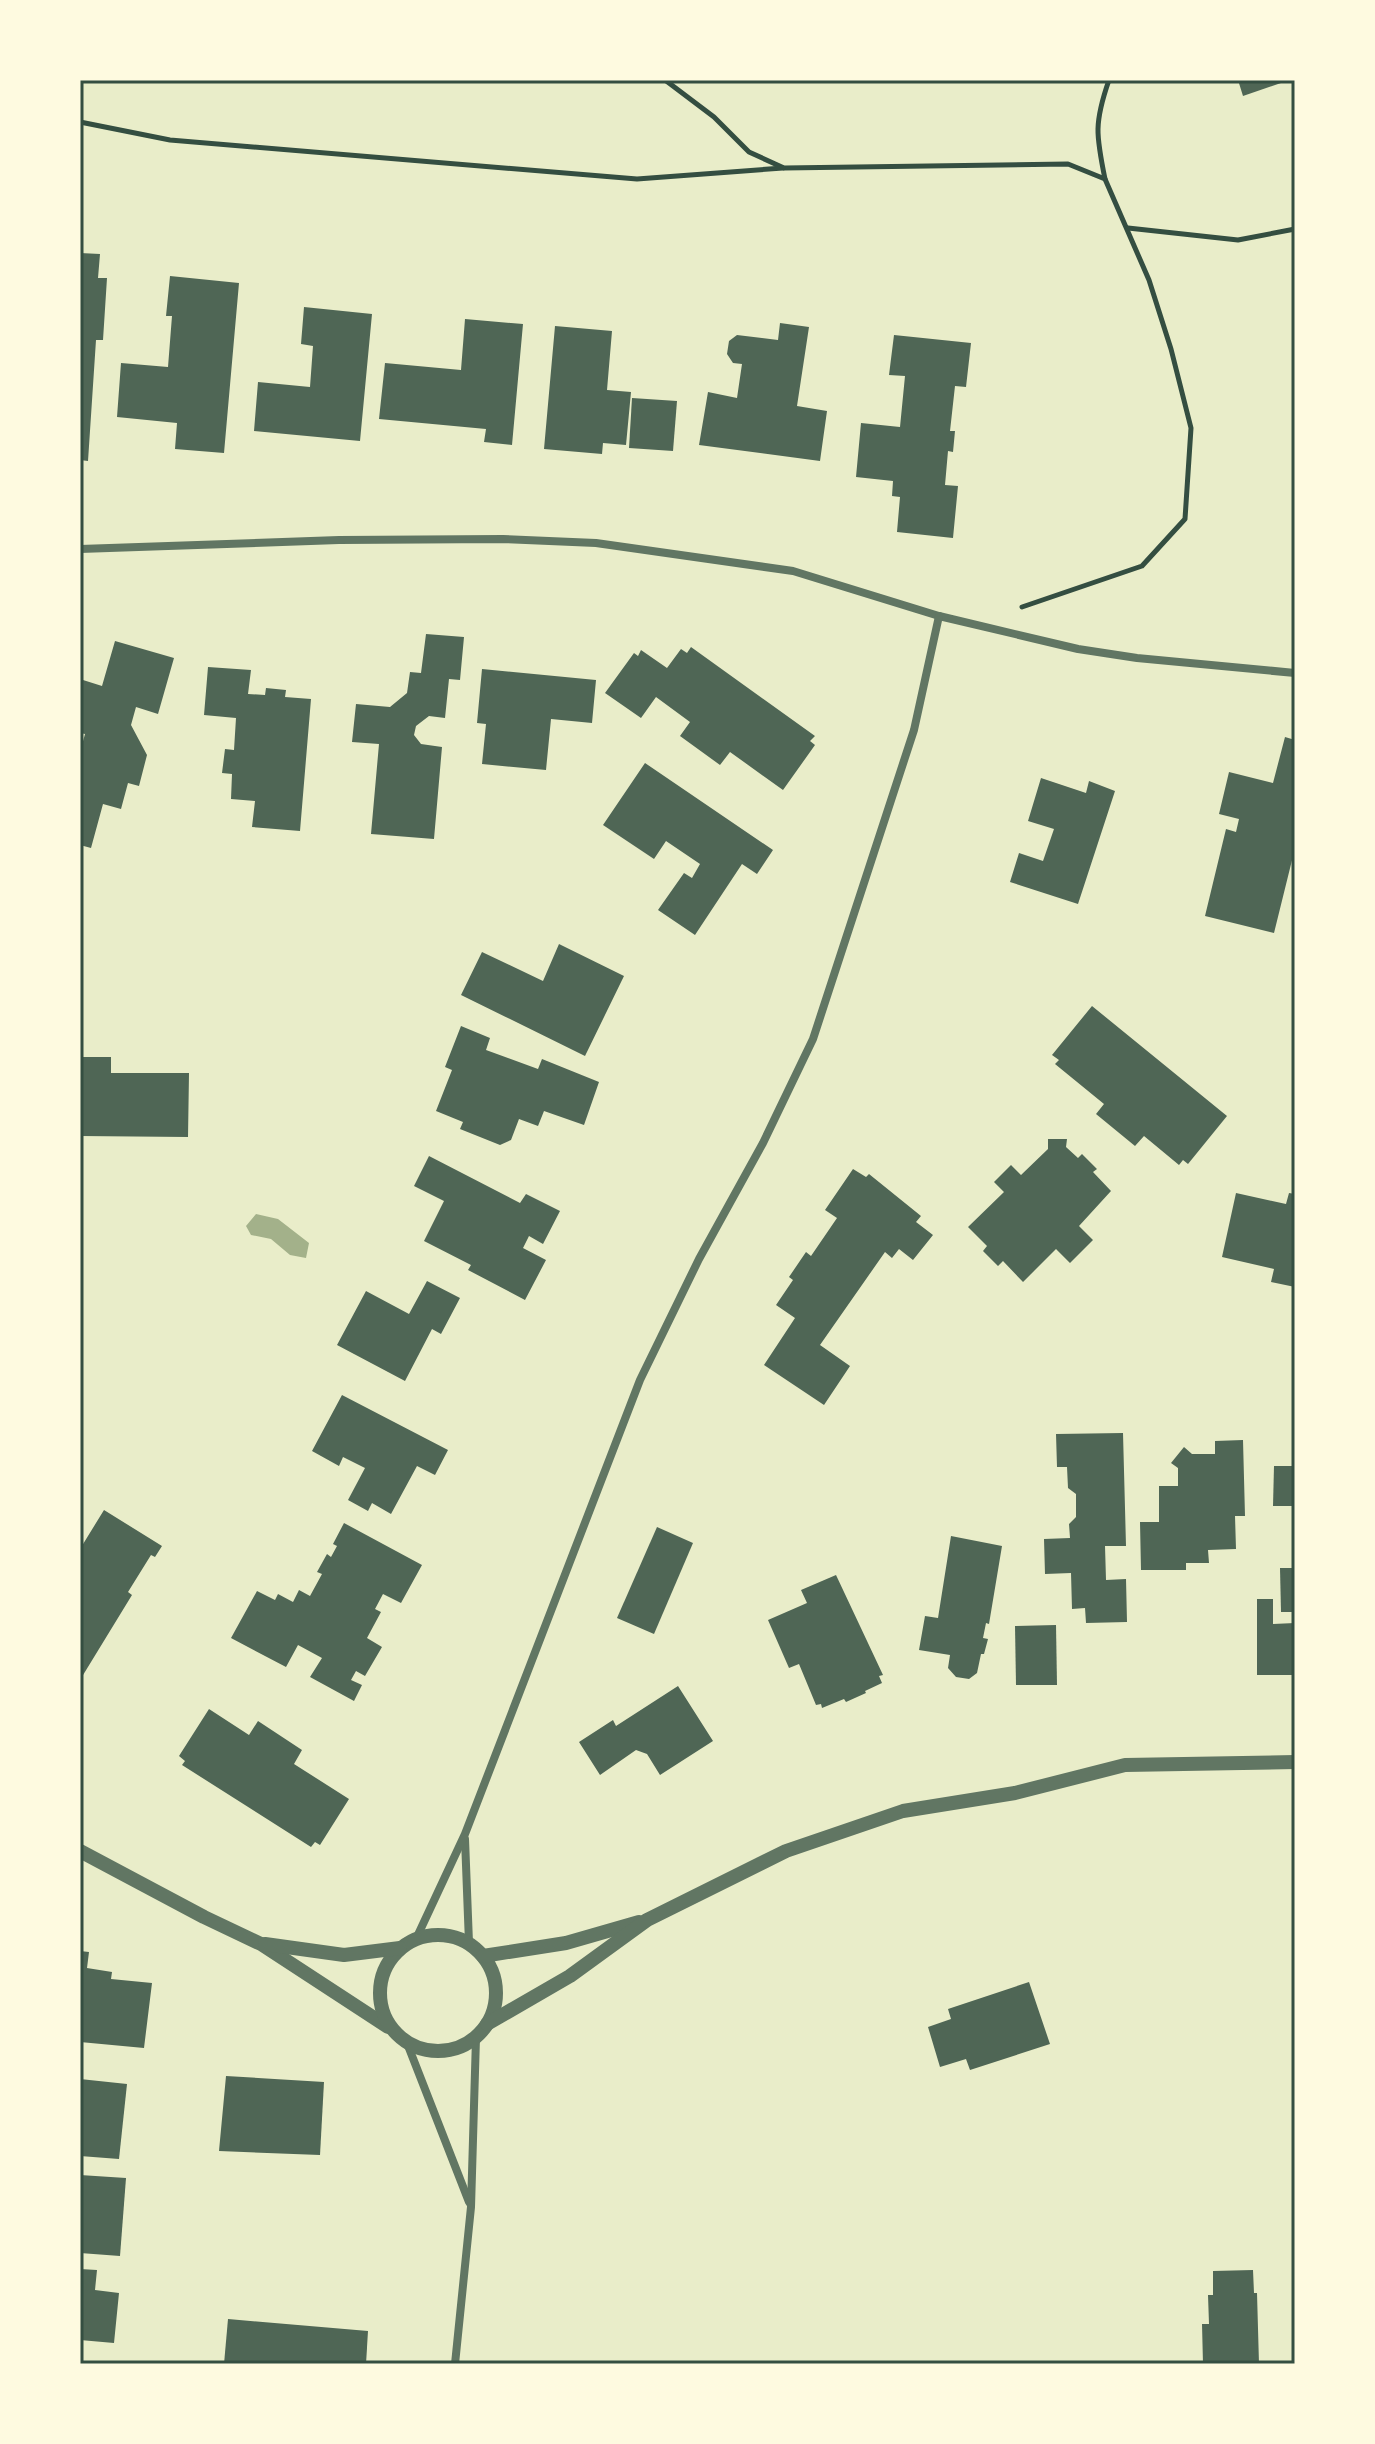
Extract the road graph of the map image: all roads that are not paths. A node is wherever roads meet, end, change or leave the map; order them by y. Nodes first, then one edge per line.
1 (80, 549) edge
2 (939, 616) junction
3 (1295, 673) edge
4 (1295, 1762) edge
5 (465, 1834) junction
6 (80, 1851) edge
7 (647, 1920) junction
8 (416, 1939) junction
9 (469, 1943) junction
10 (261, 1944) junction
11 (400, 1948) junction
12 (483, 1956) junction
13 (487, 2024) junction
14 (393, 2031) junction
15 (476, 2038) junction
16 (407, 2043) junction
17 (471, 2207) junction
18 (455, 2364) edge

1 - 2 street
2 - 3 street
2 - 5 street
4 - 7 street
5 - 8 street
5 - 9 street
6 - 10 street
7 - 12 street
7 - 13 street
8 - 9 street
8 - 11 street
9 - 12 street
10 - 11 street
10 - 14 street
11 - 14 street
12 - 13 street
13 - 15 street
14 - 16 street
15 - 16 street
15 - 17 street
16 - 17 street
17 - 18 street

